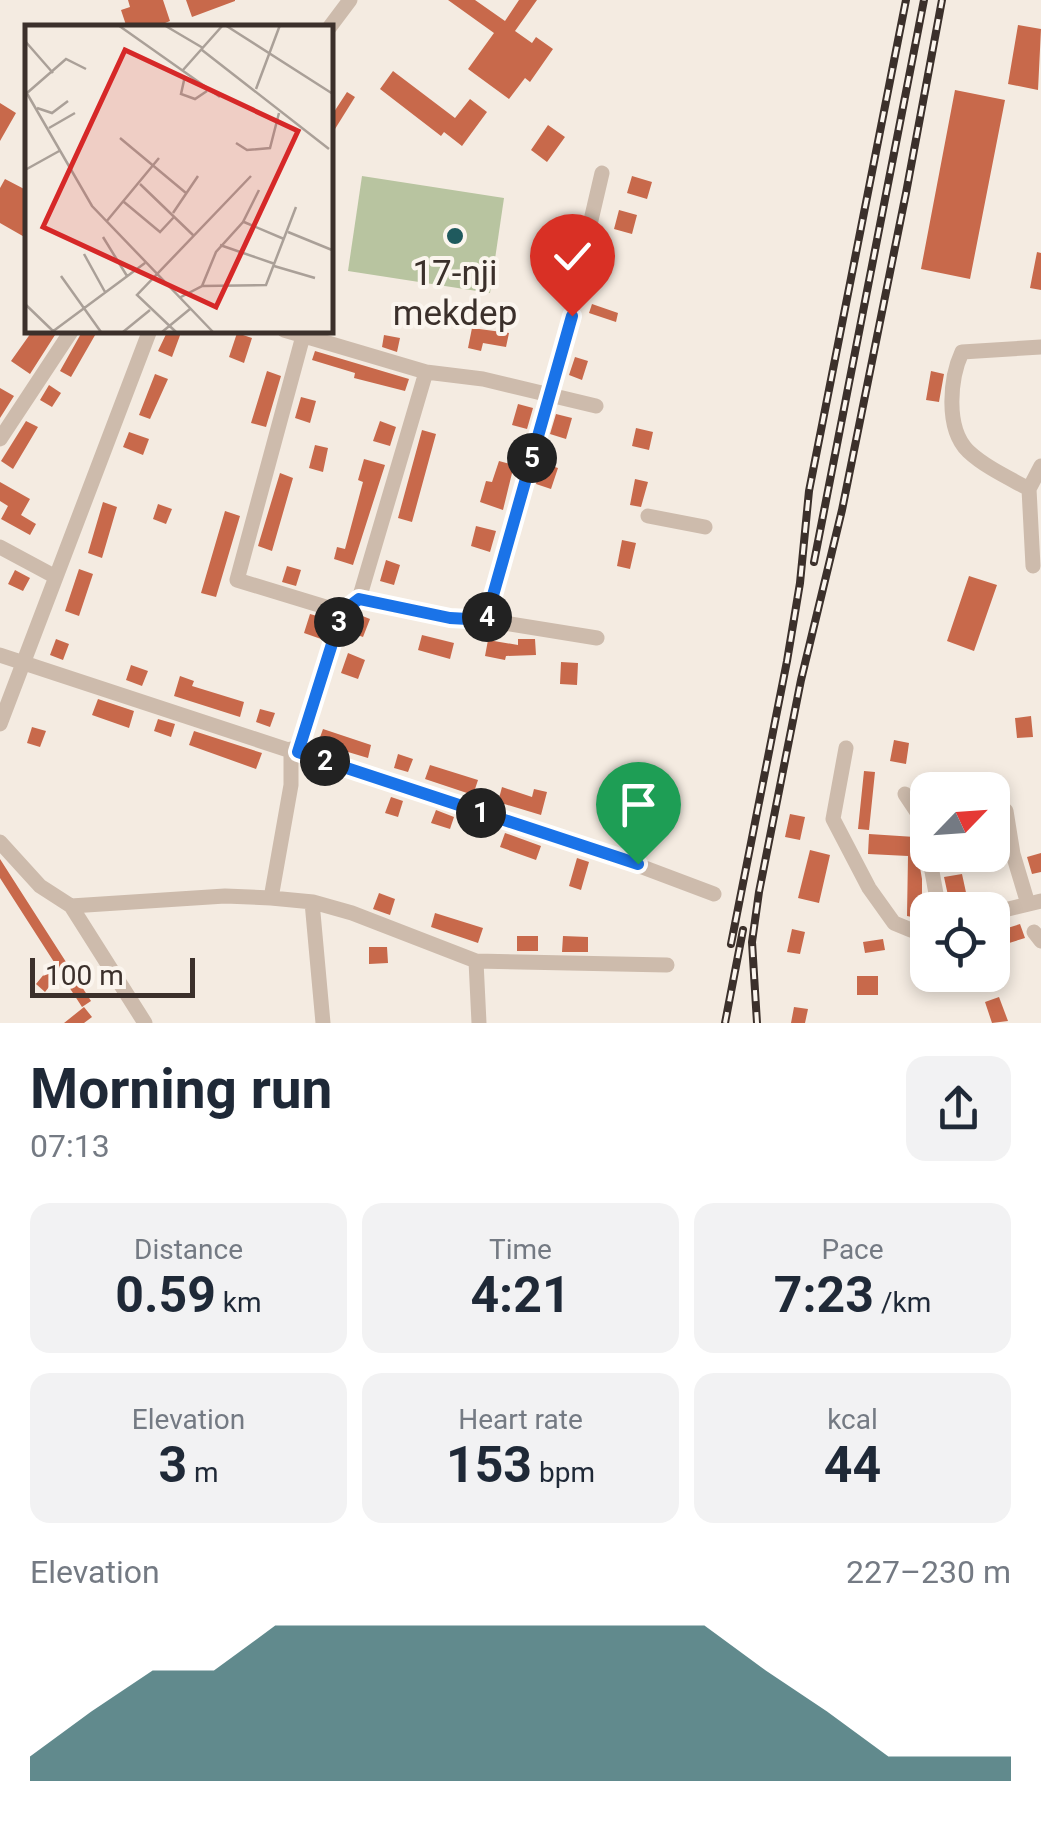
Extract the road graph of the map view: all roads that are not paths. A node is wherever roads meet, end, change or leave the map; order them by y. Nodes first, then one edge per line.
1 (350, 0) edge
2 (331, 25) edge
3 (602, 173) dead end
4 (71, 332) edge
5 (149, 332) edge
6 (290, 332) edge
7 (303, 336) junction
8 (1041, 347) edge
9 (426, 372) junction
10 (551, 396) junction
11 (596, 406) dead end
12 (0, 440) edge
13 (1041, 466) edge
14 (1029, 489) junction
15 (648, 516) dead end
16 (704, 527) dead end
17 (0, 547) edge
18 (1033, 566) dead end
19 (54, 576) junction
20 (359, 599) junction
21 (342, 612) junction
22 (486, 620) junction
23 (597, 638) dead end
24 (0, 655) edge
25 (24, 663) junction
26 (0, 724) edge
27 (846, 748) dead end
28 (294, 750) junction
29 (905, 794) dead end
30 (910, 802) edge
31 (1010, 832) edge
32 (0, 842) edge
33 (714, 894) dead end
34 (270, 898) junction
35 (312, 902) junction
36 (1035, 903) edge
37 (71, 906) junction
38 (1010, 909) edge
39 (910, 930) edge
40 (476, 962) junction
41 (667, 965) dead end
42 (145, 1023) edge
43 (324, 1023) edge
44 (479, 1023) edge

1 - 2 street
3 - 10 street
4 - 12 street
5 - 19 street
6 - 7 street
7 - 9 street
7 - 21 street
8 - 14 street
9 - 10 street
9 - 20 street
10 - 11 street
10 - 22 street
13 - 14 street
14 - 18 street
15 - 16 street
17 - 19 street
19 - 25 street
20 - 21 street
20 - 22 street
21 - 28 street
22 - 23 street
24 - 25 street
25 - 26 street
25 - 28 street
27 - 39 street
28 - 33 street
28 - 34 street
29 - 30 street
31 - 36 street
32 - 37 street
34 - 35 street
34 - 37 street
35 - 40 street
35 - 43 street
36 - 38 street
37 - 42 street
40 - 41 street
40 - 44 street

